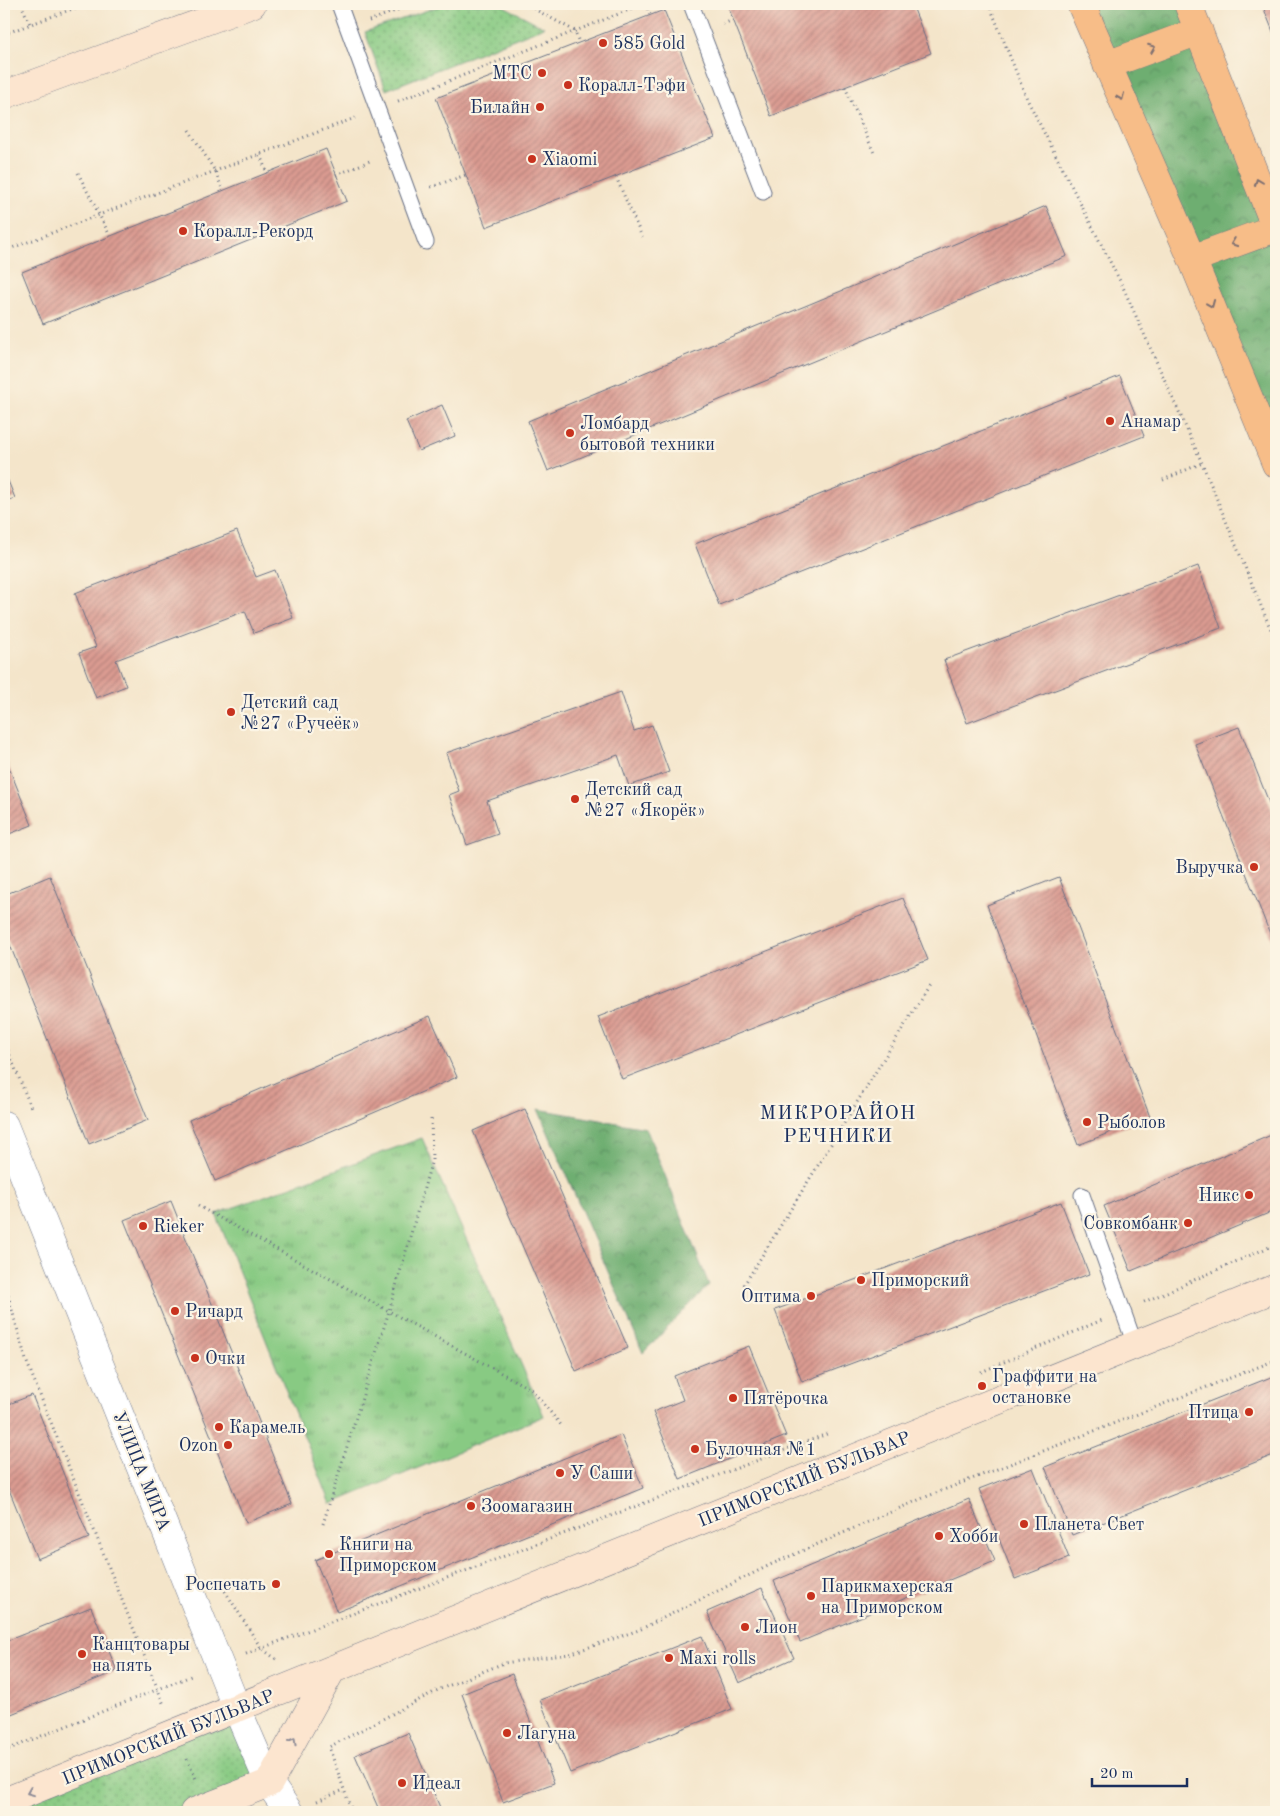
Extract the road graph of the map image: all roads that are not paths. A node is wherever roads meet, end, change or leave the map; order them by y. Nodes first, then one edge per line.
1 (252, 4) edge
2 (339, 4) edge
3 (691, 4) edge
4 (1081, 4) edge
5 (1188, 4) edge
6 (1199, 30) junction
7 (1107, 65) junction
8 (4, 95) edge
9 (763, 192) dead end
10 (1276, 228) edge
11 (426, 242) dead end
12 (1192, 259) junction
13 (1276, 464) edge
14 (4, 1125) edge
15 (1082, 1195) dead end
16 (1276, 1288) edge
17 (1135, 1345) junction
18 (331, 1671) junction
19 (237, 1708) junction
20 (269, 1783) junction
21 (4, 1802) edge
22 (194, 1812) edge
23 (289, 1812) edge

1 - 8 street
2 - 11 lane
3 - 9 lane
4 - 7 main road
5 - 6 main road
7 -> 6 main road
10 -> 6 main road
7 -> 12 main road
10 -> 12 main road
12 -> 13 main road
14 - 19 street, УЛИЦА МИРА
15 - 17 lane
16 - 17 street, ПРИМОРСКИЙ БУЛЬВАР
17 - 18 street, ПРИМОРСКИЙ БУЛЬВАР
18 - 19 street, ПРИМОРСКИЙ БУЛЬВАР
20 -> 18 street
19 - 20 street, УЛИЦА МИРА
19 -> 21 street, ПРИМОРСКИЙ БУЛЬВАР
20 - 22 street
20 - 23 street, УЛИЦА МИРА

